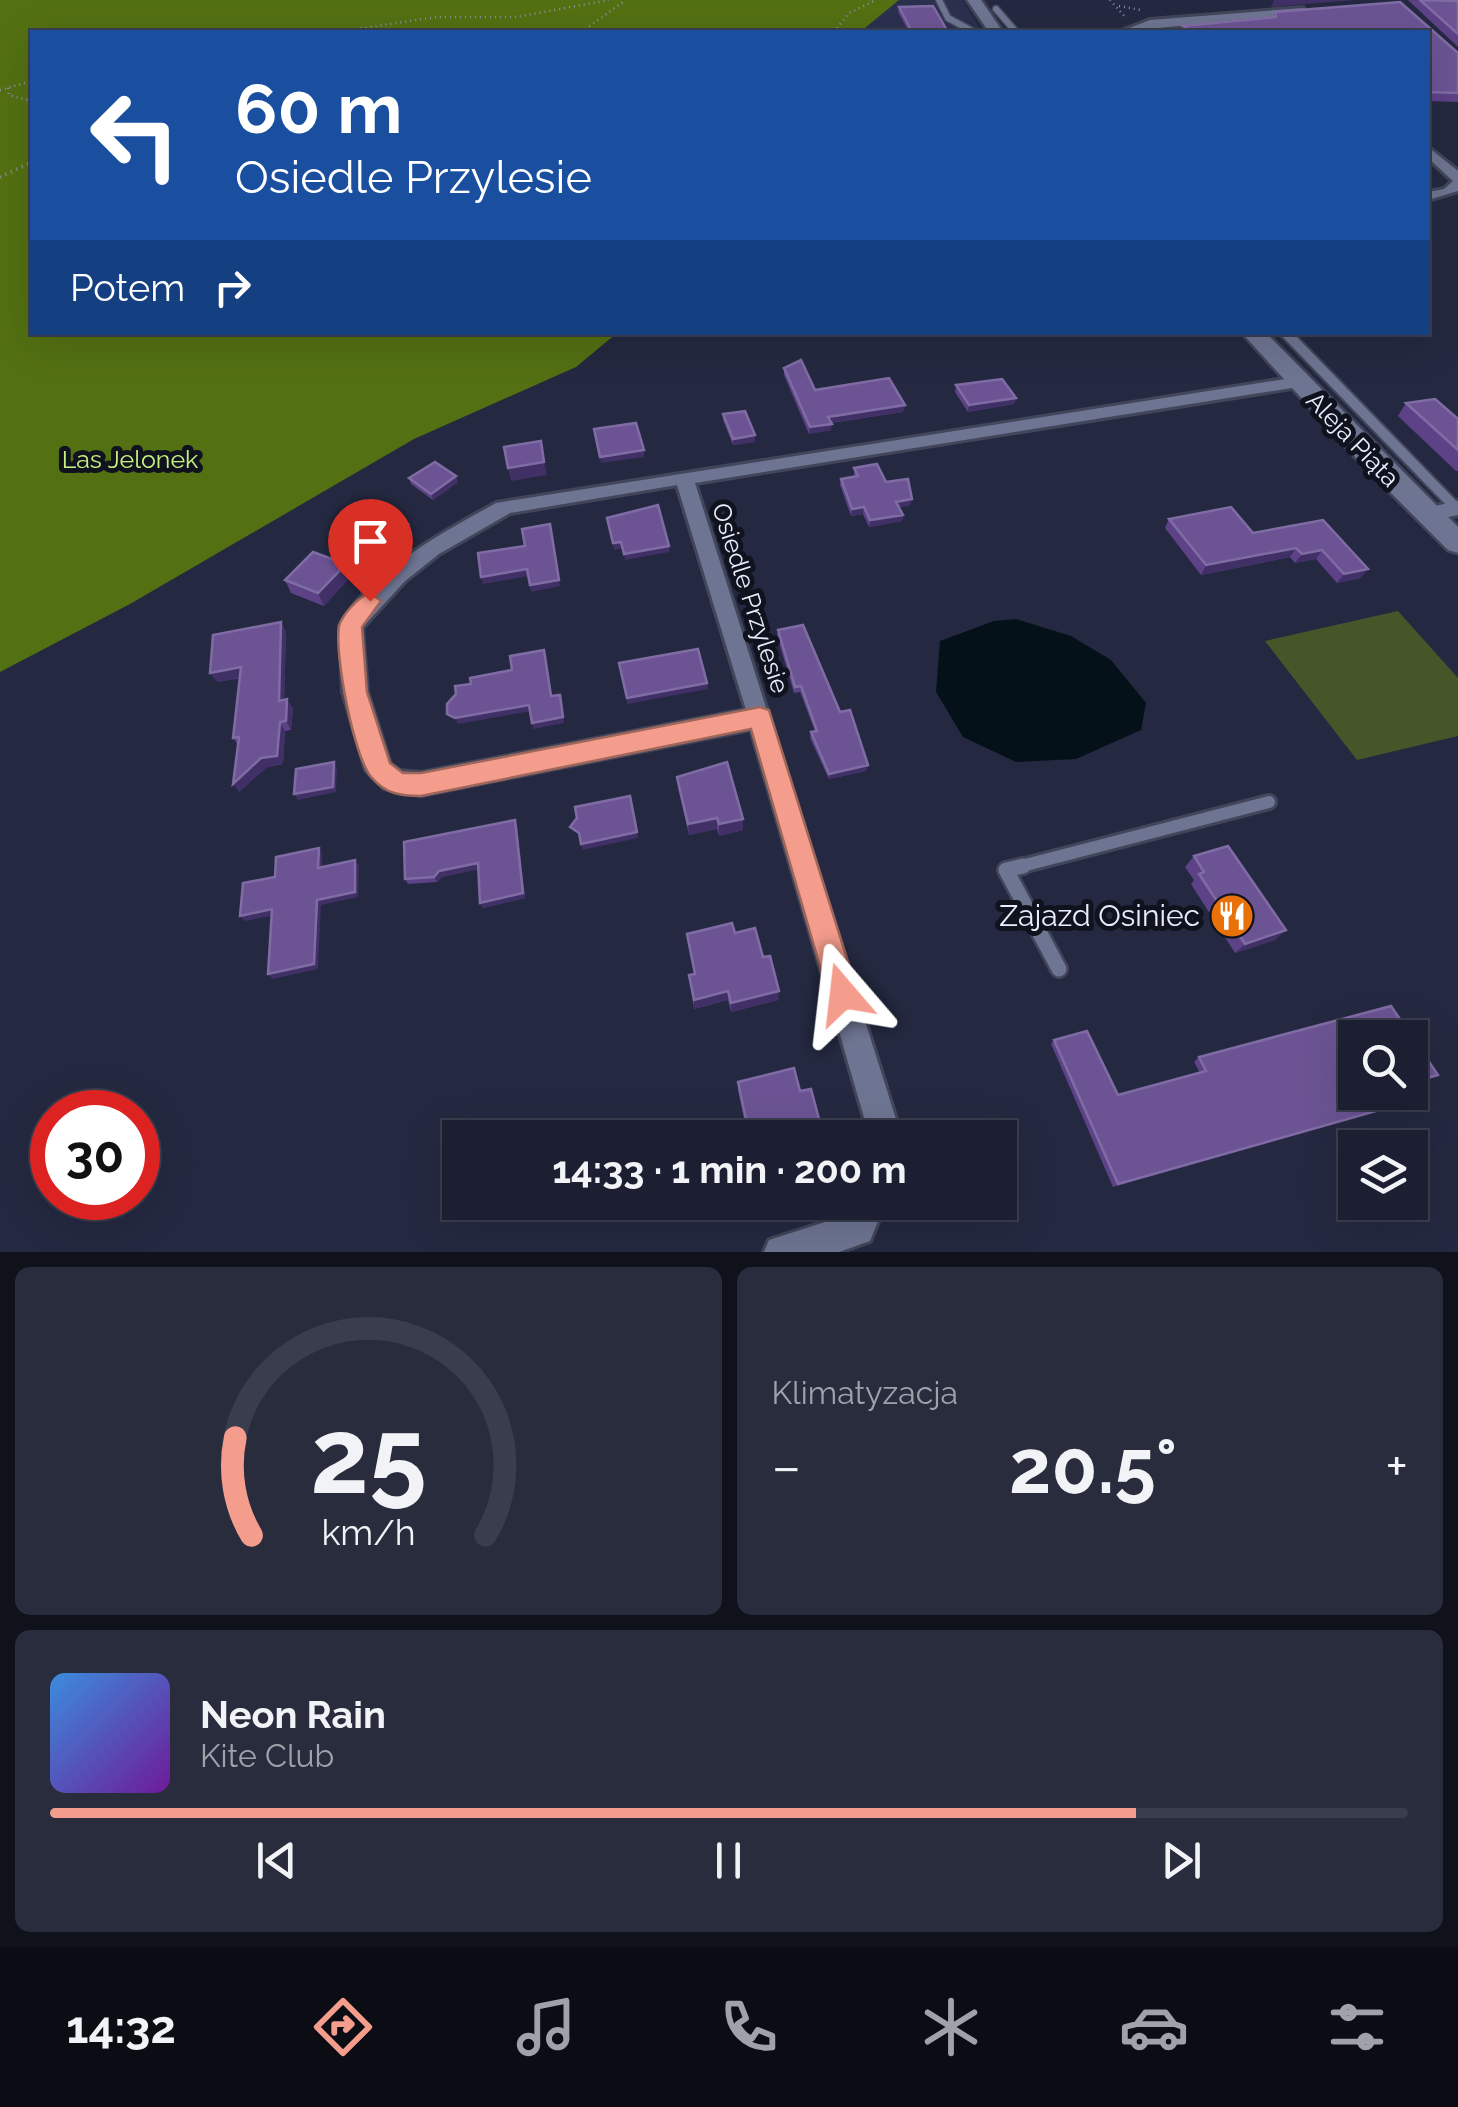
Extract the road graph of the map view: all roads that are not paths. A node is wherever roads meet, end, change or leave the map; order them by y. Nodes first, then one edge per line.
1 (938, 0) edge
2 (974, 0) edge
3 (996, 8) dead end
4 (1324, 9) edge
5 (1229, 17) junction
6 (1126, 28) edge
7 (970, 30) edge
8 (995, 30) edge
9 (1014, 30) edge
10 (1250, 30) edge
11 (1430, 153) edge
12 (1458, 181) edge
13 (1430, 196) edge
14 (1255, 335) edge
15 (1288, 335) edge
16 (1298, 382) junction
17 (684, 478) junction
18 (1457, 509) edge
19 (1428, 514) junction
20 (1458, 543) edge
21 (760, 717) junction
22 (1268, 802) dead end
23 (1059, 969) dead end
24 (881, 1120) edge
25 (862, 1220) edge
26 (781, 1252) edge

1 - 7 lane
2 - 8 street
3 - 9 lane
4 - 5 street
5 - 6 street
5 - 10 street
11 - 12 street
12 - 13 street
14 - 16 street, Aleja Piąta
15 - 18 lane
16 - 17 street, Osiedle Przylesie
16 - 19 street, Aleja Piąta
17 - 21 street, Osiedle Przylesie
17 - 21 street, Osiedle Przylesie
18 - 19 street
19 - 20 street, Aleja Piąta
21 - 24 street
22 - 23 lane
25 - 26 street

